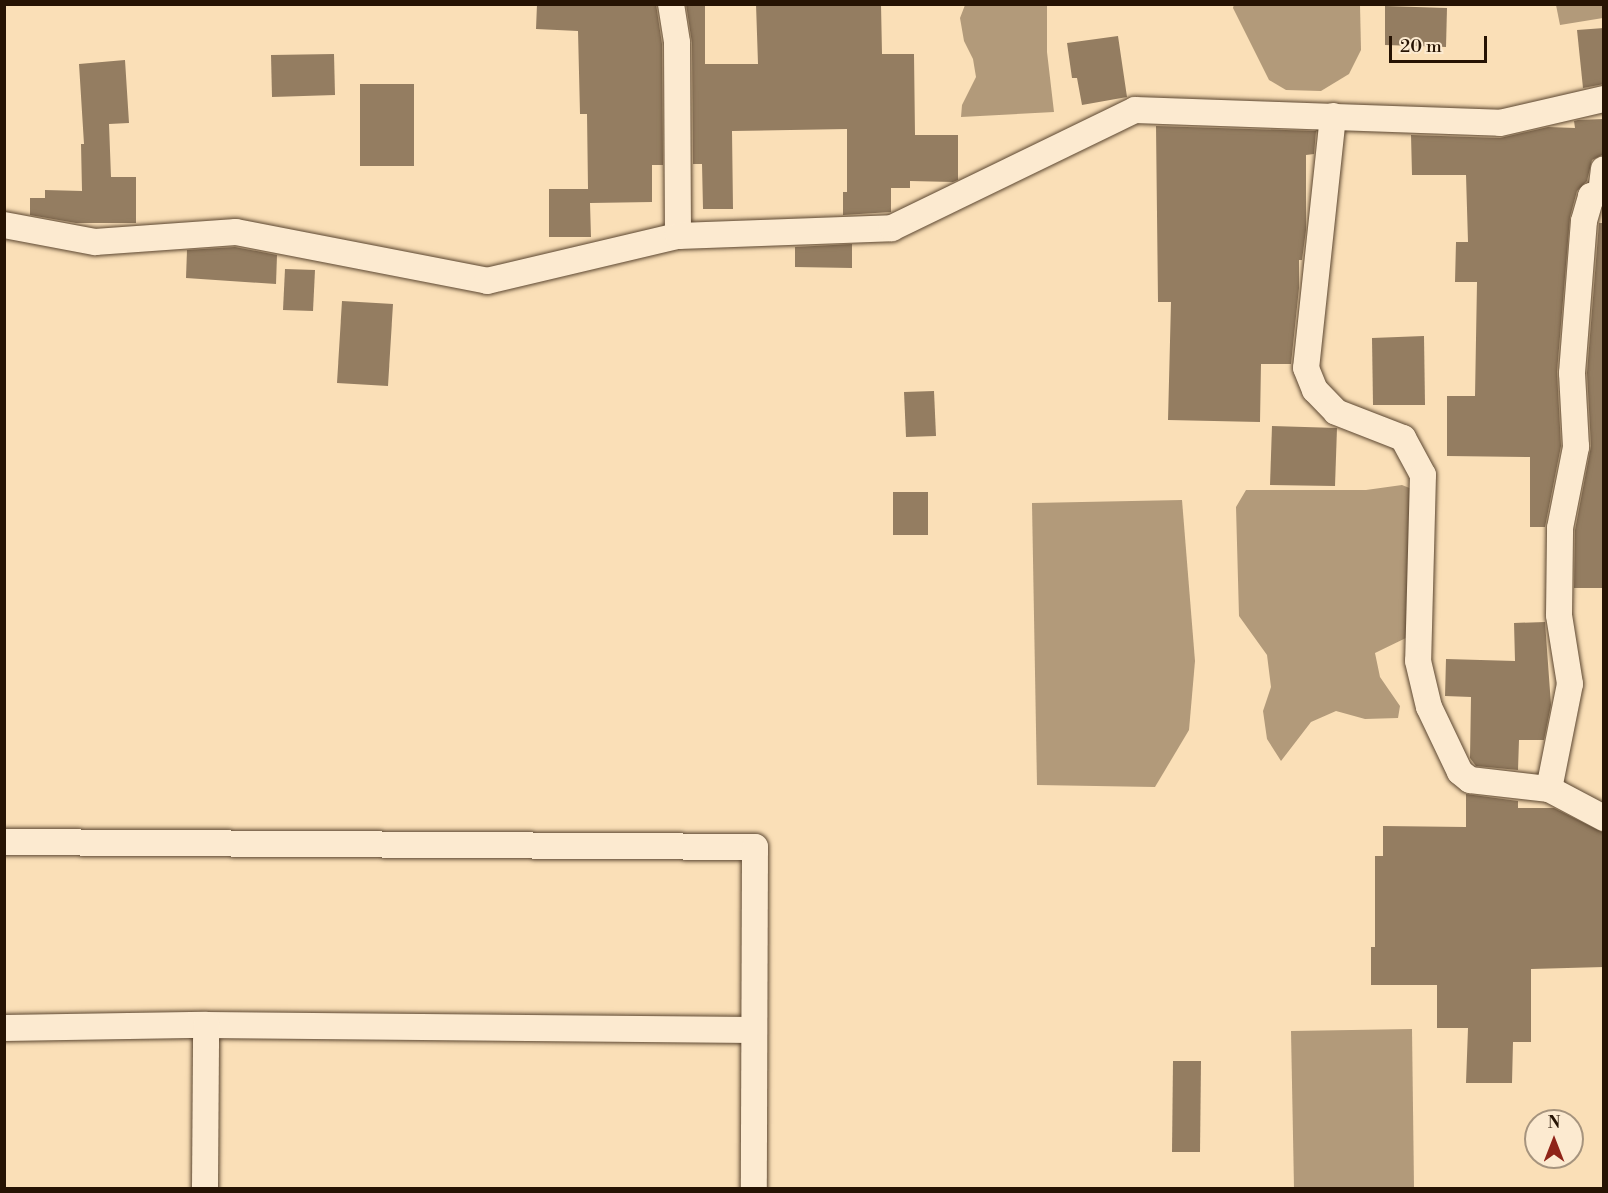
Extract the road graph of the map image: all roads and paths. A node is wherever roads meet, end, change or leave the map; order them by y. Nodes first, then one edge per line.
1 (671, 4) edge
2 (1604, 99) edge
3 (1333, 116) junction
4 (1604, 169) edge
5 (4, 225) edge
6 (678, 236) junction
7 (1549, 789) junction
8 (1604, 818) edge
9 (4, 842) edge
10 (206, 1025) junction
11 (4, 1028) edge
12 (754, 1030) junction
13 (205, 1188) edge
14 (754, 1188) edge

1 - 6 street
2 - 3 street
3 - 6 street
3 - 7 street
4 - 7 street
5 - 6 street
7 - 8 street
9 - 12 street
10 - 11 street
10 - 12 street
10 - 13 street
12 - 14 street

